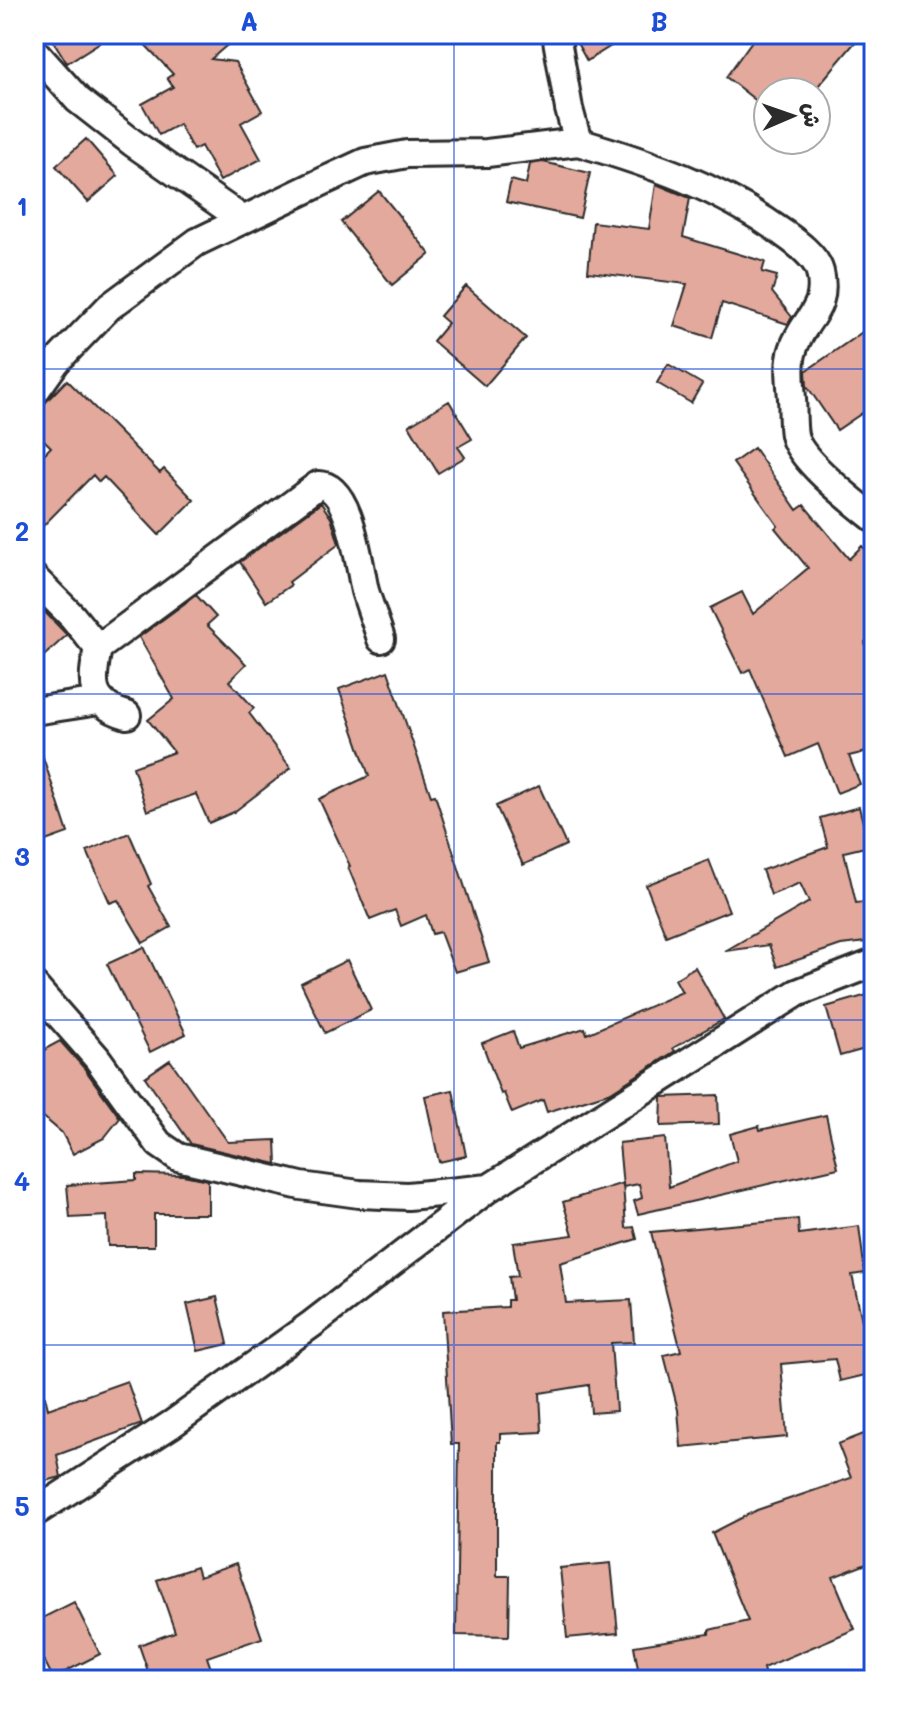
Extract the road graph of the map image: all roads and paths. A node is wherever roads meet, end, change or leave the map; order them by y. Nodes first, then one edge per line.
1 (556, 34) edge
2 (34, 51) edge
3 (578, 142) junction
4 (242, 219) junction
5 (34, 393) edge
6 (874, 518) edge
7 (34, 578) edge
8 (381, 639) dead end
9 (98, 648) junction
10 (99, 701) junction
11 (34, 711) edge
12 (127, 715) dead end
13 (874, 963) edge
14 (34, 986) edge
15 (489, 1188) junction
16 (34, 1513) edge

1 - 3 street
2 - 4 street
3 - 4 street
3 - 6 street
4 - 5 street
7 - 9 street
8 - 9 street
9 - 10 street
10 - 11 street
10 - 12 street
13 - 15 street
14 - 15 street
15 - 16 street

